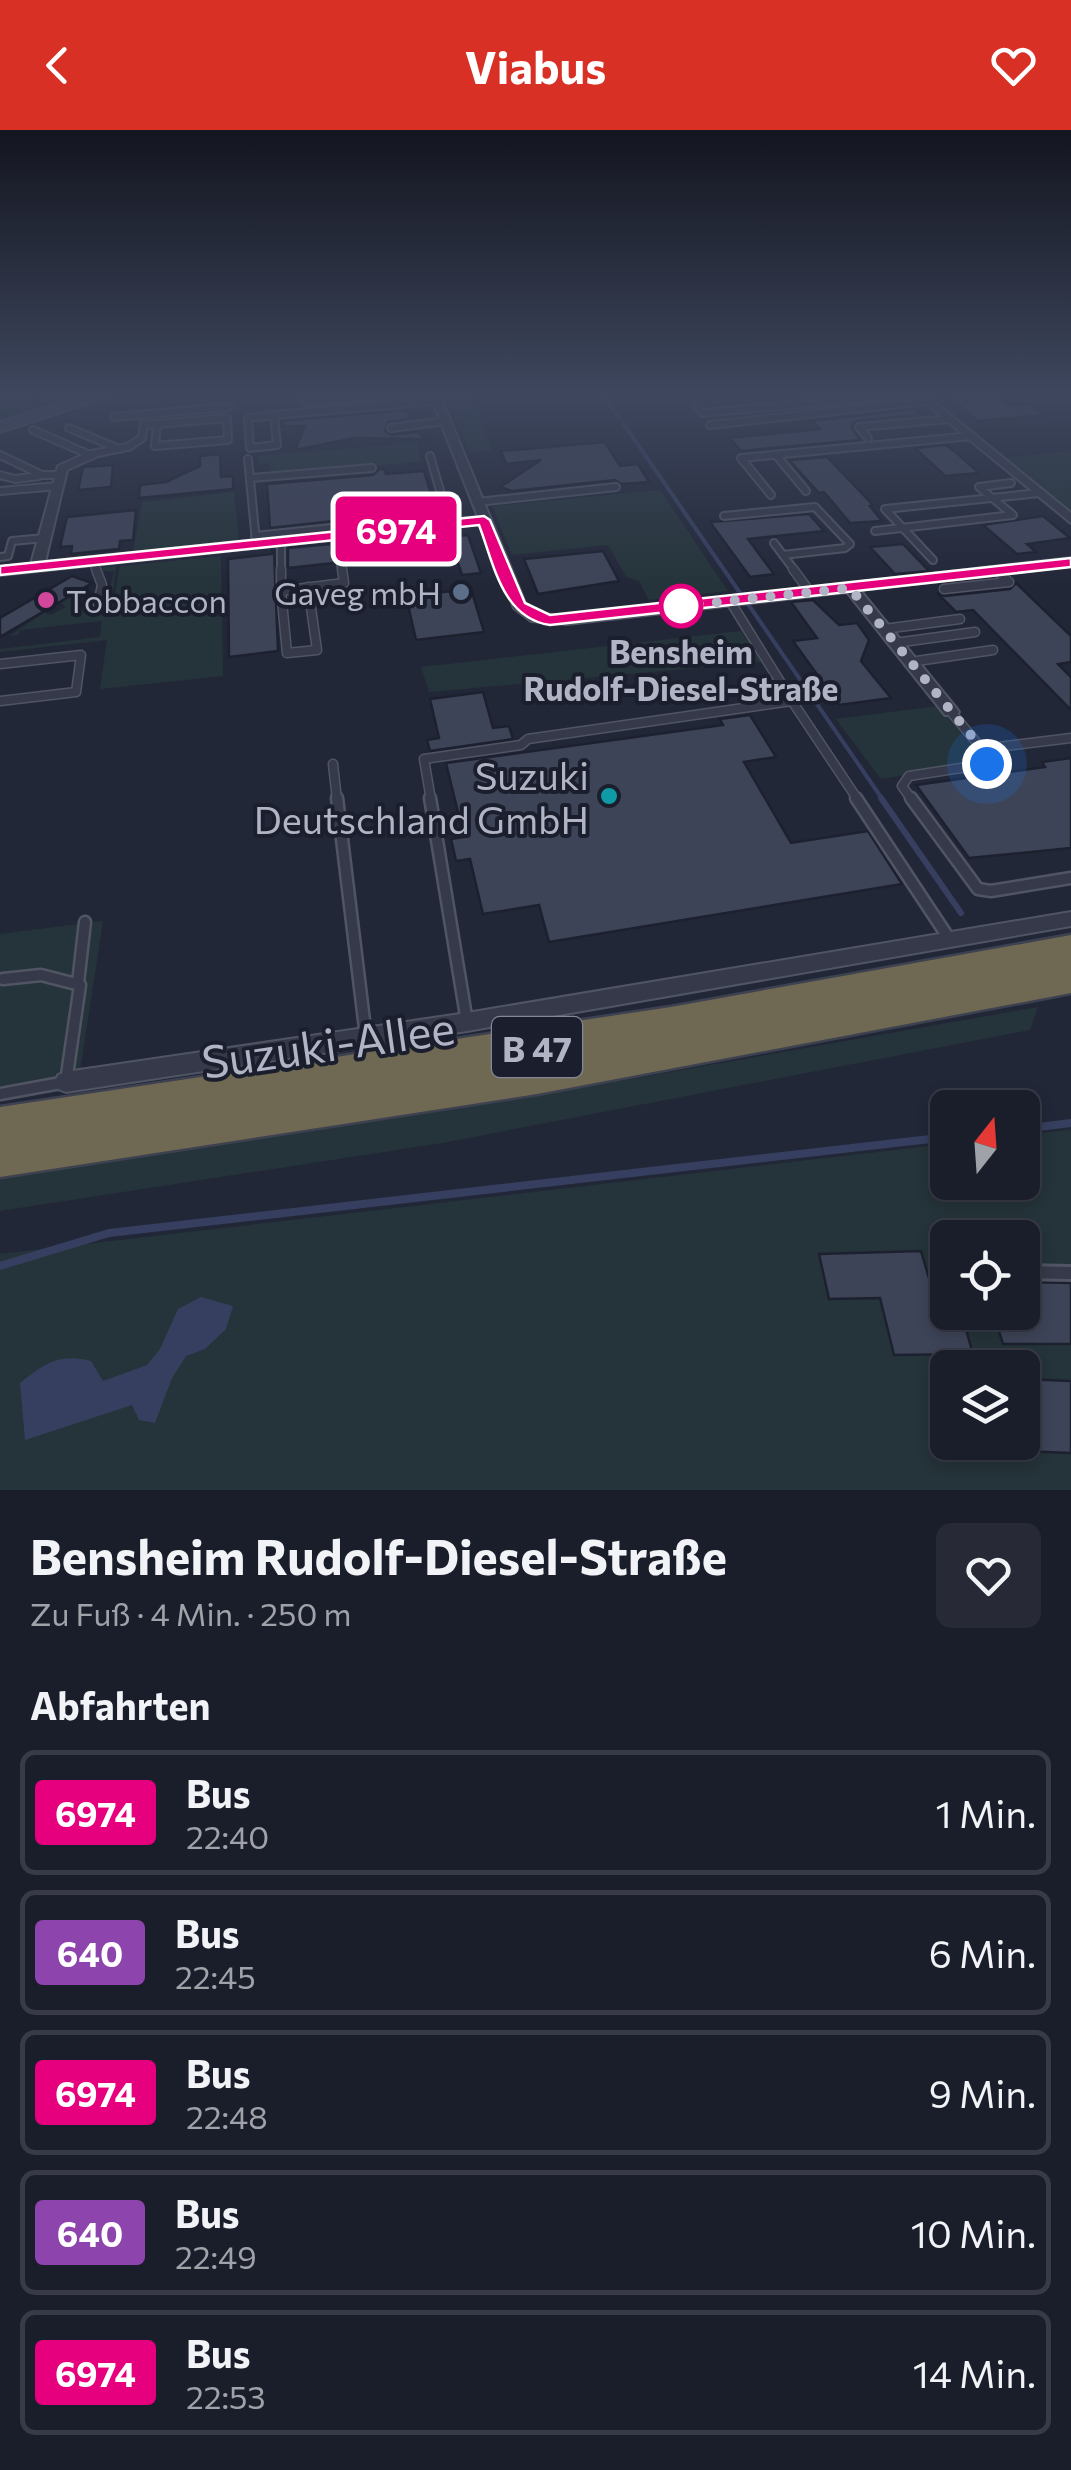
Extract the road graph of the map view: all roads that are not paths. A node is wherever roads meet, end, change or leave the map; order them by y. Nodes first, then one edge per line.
1 (6, 458) edge
2 (82, 458) edge
3 (431, 458) edge
4 (459, 458) edge
5 (741, 458) edge
6 (779, 458) edge
7 (998, 458) edge
8 (248, 459) dead end
9 (13, 462) junction
10 (0, 466) edge
11 (372, 468) dead end
12 (0, 474) edge
13 (42, 475) junction
14 (250, 478) junction
15 (59, 480) junction
16 (1012, 483) dead end
17 (616, 487) dead end
18 (0, 491) edge
19 (806, 491) dead end
20 (1039, 492) junction
21 (771, 496) dead end
22 (992, 498) junction
23 (414, 500) dead end
24 (476, 502) junction
25 (418, 512) junction
26 (724, 516) dead end
27 (1071, 519) edge
28 (484, 520) junction
29 (399, 525) junction
30 (903, 528) junction
31 (874, 532) dead end
32 (337, 535) junction
33 (44, 538) junction
34 (256, 540) junction
35 (281, 541) junction
36 (774, 543) dead end
37 (783, 555) junction
38 (0, 557) edge
39 (933, 560) dead end
40 (93, 561) junction
41 (1071, 562) edge
42 (37, 567) junction
43 (0, 571) edge
44 (969, 580) junction
45 (308, 587) junction
46 (850, 588) junction
47 (944, 589) dead end
48 (281, 591) junction
49 (810, 592) junction
50 (730, 601) junction
51 (98, 604) dead end
52 (960, 619) dead end
53 (884, 630) junction
54 (975, 632) dead end
55 (895, 643) junction
56 (993, 650) dead end
57 (910, 662) junction
58 (0, 664) edge
59 (0, 701) edge
60 (792, 701) junction
61 (951, 712) joint
62 (1071, 738) edge
63 (982, 748) junction
64 (333, 764) dead end
65 (1071, 878) edge
66 (1071, 920) edge
67 (86, 922) dead end
68 (950, 941) junction
69 (1071, 950) edge
70 (39, 961) dead end
71 (36, 974) junction
72 (1071, 977) edge
73 (2, 979) edge
74 (78, 983) junction
75 (467, 1022) junction
76 (366, 1037) junction
77 (66, 1082) junction
78 (0, 1094) edge
79 (0, 1128) edge
80 (0, 1156) edge
81 (1040, 1272) edge
82 (1071, 1273) edge

1 - 9 lane
2 - 15 street
3 - 25 lane
4 - 24 street
5 - 21 lane
6 - 19 lane
7 - 20 street
8 - 14 lane
9 - 10 lane
9 - 13 lane
11 - 14 lane
12 - 13 lane
13 - 15 lane
14 - 34 lane
15 - 18 lane
15 - 33 street
16 - 22 lane
17 - 24 lane
20 - 22 lane
20 - 27 street
22 - 30 lane
22 - 30 lane
23 - 25 lane
24 - 28 street
25 - 29 lane
26 - 37 lane
28 - 29 street
28 - 50 street
29 - 32 street
29 - 34 lane
30 - 31 lane
30 - 39 lane
32 - 35 street
32 - 45 lane
33 - 38 lane
33 - 42 street
34 - 35 street
34 - 40 street
35 - 48 lane
36 - 37 lane
37 - 49 lane
40 - 42 street
40 - 51 lane
41 - 44 street
42 - 43 street
44 - 46 street
44 - 47 lane
45 - 48 lane
45 - 48 lane
46 - 49 street
46 - 53 street
49 - 50 street
50 - 60 lane
52 - 53 lane
53 - 55 street
54 - 55 lane
55 - 57 street
56 - 57 lane
57 - 61 street
58 - 59 lane
60 - 68 lane
60 - 75 lane
61 - 63 lane
62 - 63 lane
63 - 65 lane
64 - 76 lane
66 - 68 street, Suzuki-Allee
67 - 74 lane
68 - 75 street, Suzuki-Allee
69 - 79 highway, B 47
70 - 71 lane
71 - 73 lane
71 - 74 lane
72 - 80 highway, B 47
74 - 77 lane
75 - 76 street, Suzuki-Allee
76 - 77 street, Suzuki-Allee
77 - 78 lane, Suzuki-Allee
81 - 82 lane

